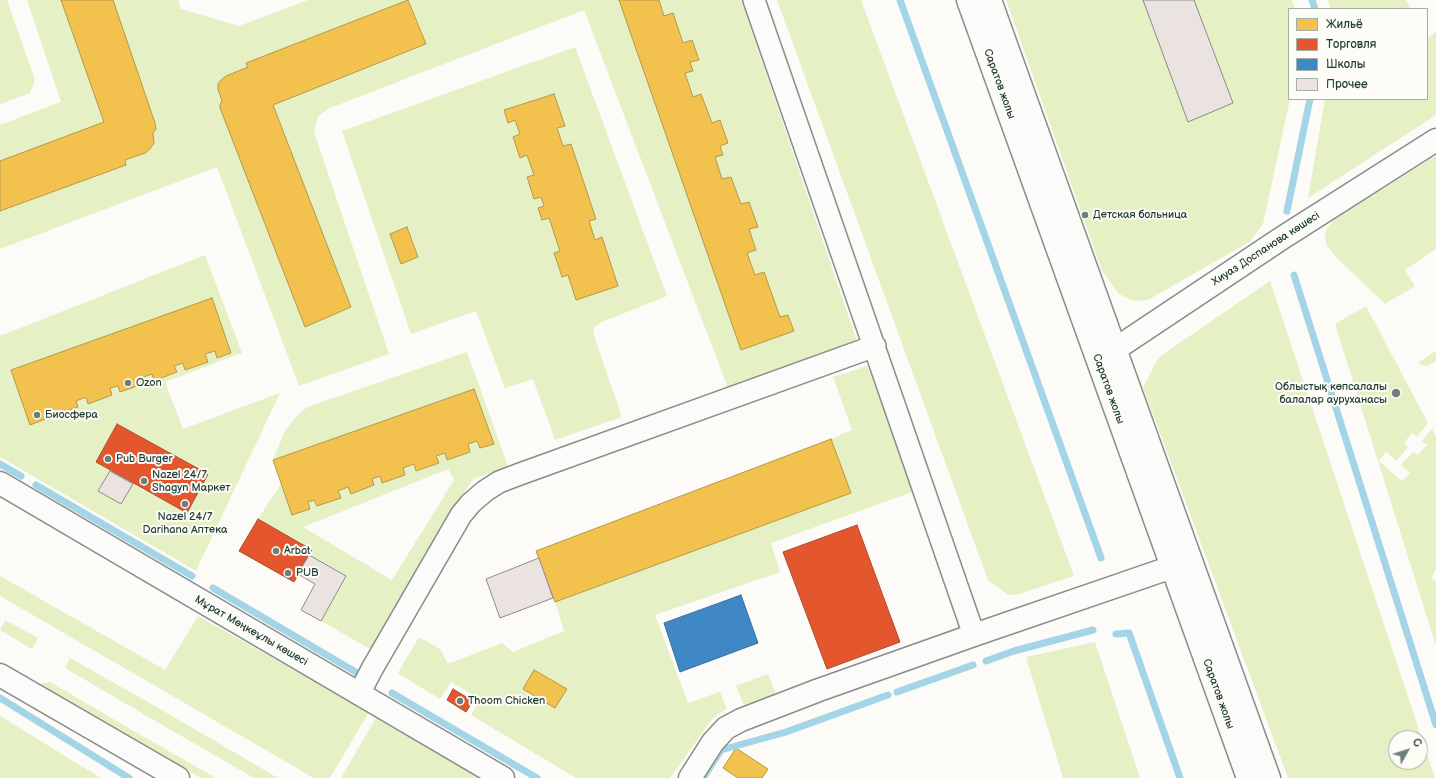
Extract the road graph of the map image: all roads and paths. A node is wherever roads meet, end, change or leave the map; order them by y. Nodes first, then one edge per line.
1 (754, 0) edge
2 (968, 0) edge
3 (990, 0) edge
4 (1436, 140) edge
5 (875, 346) junction
6 (1107, 355) junction
7 (0, 483) edge
8 (1172, 567) junction
9 (974, 635) junction
10 (0, 675) edge
11 (359, 694) junction
12 (178, 778) edge
13 (503, 778) edge
14 (690, 778) edge
15 (1248, 778) edge
16 (1269, 778) edge

1 - 5 street
2 - 6 main road, Саратов жолы
3 - 6 main road, Саратов жолы
4 - 6 main road, Хиуаз Доспанова көшесі
5 - 9 street
5 - 11 street
6 - 8 main road, Саратов жолы
6 - 16 main road, Саратов жолы
7 - 11 main road, Мұрат Мөңкеұлы көшесі
8 - 9 main road
8 - 15 main road, Саратов жолы
9 - 14 main road
10 - 12 main road
11 - 13 main road, Мұрат Мөңкеұлы көшесі

